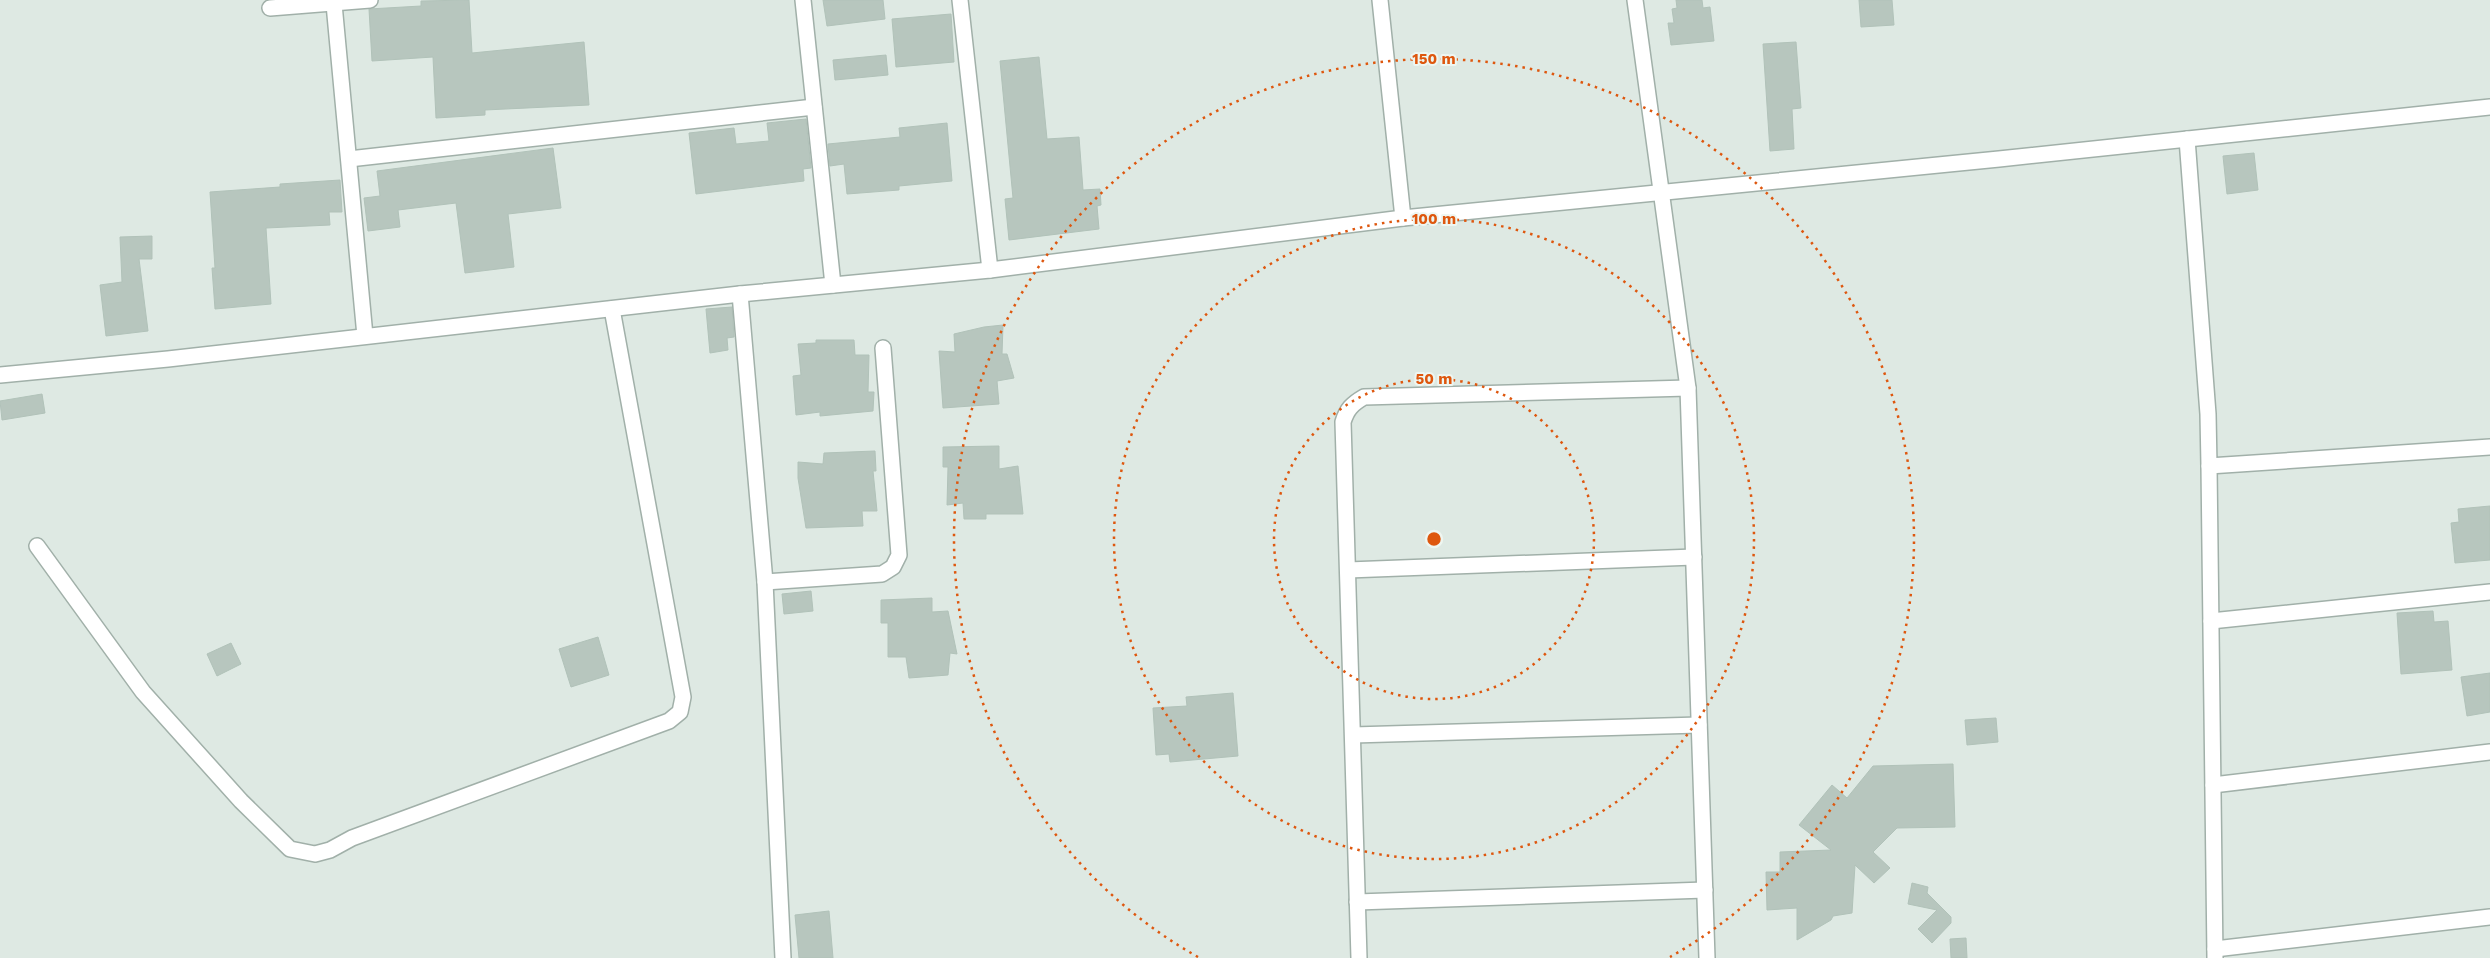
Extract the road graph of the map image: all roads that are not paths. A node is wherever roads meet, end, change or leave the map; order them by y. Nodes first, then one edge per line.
1 (370, 0) edge
2 (803, 0) edge
3 (960, 0) edge
4 (1380, 0) edge
5 (1635, 0) edge
6 (334, 4) junction
7 (270, 8) dead end
8 (814, 107) junction
9 (2490, 107) edge
10 (2187, 139) junction
11 (349, 159) junction
12 (1663, 193) junction
13 (1403, 218) junction
14 (990, 270) junction
15 (833, 285) junction
16 (740, 294) junction
17 (612, 309) junction
18 (365, 336) junction
19 (883, 348) dead end
20 (0, 375) edge
21 (1688, 388) junction
22 (2490, 447) edge
23 (2209, 466) junction
24 (37, 546) dead end
25 (1694, 557) junction
26 (1348, 570) junction
27 (765, 582) junction
28 (2490, 592) edge
29 (2211, 621) junction
30 (1699, 725) junction
31 (1353, 735) junction
32 (2490, 752) edge
33 (2213, 785) junction
34 (1705, 890) junction
35 (1357, 902) junction
36 (2490, 917) edge
37 (2215, 954) edge
38 (784, 958) edge
39 (1359, 958) edge
40 (1707, 958) edge

1 - 6 street
2 - 8 street
3 - 14 street
4 - 13 street
5 - 12 street
6 - 7 street
6 - 11 street
8 - 11 street
8 - 15 street
9 - 10 street
10 - 12 street
10 - 23 street
11 - 18 street
12 - 13 street
12 - 21 street
13 - 14 street
14 - 15 street
15 - 16 street
16 - 17 street
16 - 27 street
17 - 18 street
17 - 24 street
18 - 20 street
19 - 27 street
21 - 25 street
21 - 26 street
22 - 23 street
23 - 29 street
25 - 26 street
25 - 30 street
26 - 31 street
27 - 38 street
28 - 29 street
29 - 33 street
30 - 31 street
30 - 34 street
31 - 35 street
32 - 33 street
33 - 37 street
34 - 35 street
34 - 40 street
35 - 39 street
36 - 37 street

